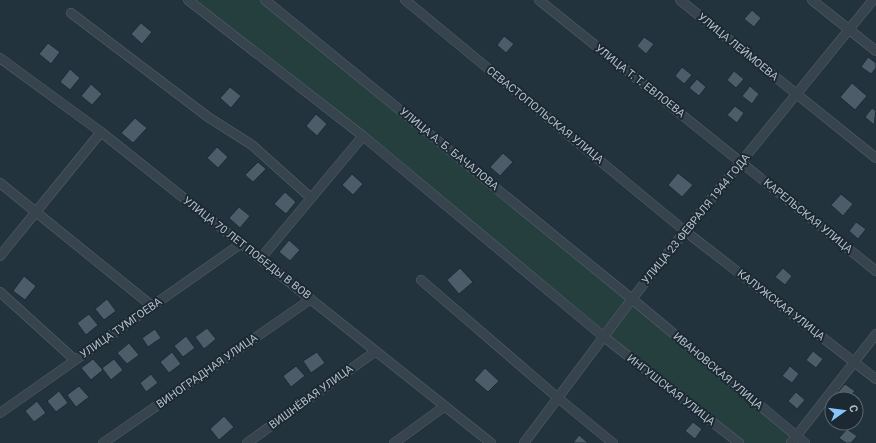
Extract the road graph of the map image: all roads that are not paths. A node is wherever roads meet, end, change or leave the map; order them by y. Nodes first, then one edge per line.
1 (188, 0) edge
2 (266, 0) edge
3 (405, 0) edge
4 (539, 0) edge
5 (680, 0) edge
6 (812, 0) edge
7 (873, 0) edge
8 (71, 12) dead end
9 (848, 30) junction
10 (876, 51) edge
11 (0, 58) edge
12 (797, 94) junction
13 (101, 132) junction
14 (363, 136) junction
15 (876, 158) edge
16 (741, 161) junction
17 (0, 183) edge
18 (312, 198) junction
19 (36, 212) junction
20 (685, 231) junction
21 (242, 243) junction
22 (0, 256) edge
23 (261, 258) junction
24 (876, 271) edge
25 (421, 280) dead end
26 (0, 292) edge
27 (311, 299) junction
28 (632, 299) junction
29 (152, 306) junction
30 (876, 334) edge
31 (604, 337) junction
32 (376, 351) junction
33 (76, 360) junction
34 (854, 362) junction
35 (876, 379) edge
36 (558, 398) junction
37 (445, 406) junction
38 (1, 411) edge
39 (793, 440) edge
40 (103, 443) edge
41 (247, 443) edge
42 (394, 443) edge
43 (491, 443) edge
44 (524, 443) edge
45 (613, 443) edge
46 (739, 443) edge
47 (805, 443) edge

1 - 14 street, ИНГУШСКАЯ УЛИЦА
2 - 28 street, УЛИЦА А. Б. БАЧАЛОВА
3 - 20 street, СЕВАСТОПОЛЬСКАЯ УЛИЦА
4 - 16 street, УЛИЦА Т. Т. ЕВЛОЕВА
5 - 12 street, УЛИЦА ЛЕЙМОЕВА
6 - 9 street
7 - 9 street, УЛИЦА 23 ФЕВРАЛЯ 1944 ГОДА
8 - 18 street
9 - 10 street
9 - 12 street, УЛИЦА 23 ФЕВРАЛЯ 1944 ГОДА
11 - 13 street, УЛИЦА 70 ЛЕТ ПОБЕДЫ В ВОВ
12 - 15 street, УЛИЦА ЛЕЙМОЕВА
12 - 16 street, УЛИЦА 23 ФЕВРАЛЯ 1944 ГОДА
13 - 19 street
13 - 21 street, УЛИЦА 70 ЛЕТ ПОБЕДЫ В ВОВ
14 - 18 street
14 - 31 street, ИНГУШСКАЯ УЛИЦА
16 - 20 street, УЛИЦА 23 ФЕВРАЛЯ 1944 ГОДА
16 - 24 street, КАРЕЛЬСКАЯ УЛИЦА
17 - 19 street
18 - 23 street
19 - 22 street
19 - 29 street
20 - 28 street, УЛИЦА 23 ФЕВРАЛЯ 1944 ГОДА
20 - 34 street, КАЛУЖСКАЯ УЛИЦА
21 - 23 street, УЛИЦА 70 ЛЕТ ПОБЕДЫ В ВОВ
21 - 29 street, УЛИЦА ТУМГОЕВА
23 - 27 street, УЛИЦА 70 ЛЕТ ПОБЕДЫ В ВОВ
25 - 36 street
26 - 33 street
27 - 32 street, УЛИЦА 70 ЛЕТ ПОБЕДЫ В ВОВ
27 - 40 street, ВИНОГРАДНАЯ УЛИЦА
28 - 31 street, УЛИЦА 23 ФЕВРАЛЯ 1944 ГОДА
28 - 39 street, ИВАНОВСКАЯ УЛИЦА
29 - 33 street, УЛИЦА ТУМГОЕВА
30 - 34 street
31 - 36 street, УЛИЦА 23 ФЕВРАЛЯ 1944 ГОДА
31 - 46 street, ИНГУШСКАЯ УЛИЦА
32 - 37 street, УЛИЦА 70 ЛЕТ ПОБЕДЫ В ВОВ
32 - 41 street, ВИШНЁВАЯ УЛИЦА
33 - 38 street, УЛИЦА ТУМГОЕВА
34 - 35 street, КАЛУЖСКАЯ УЛИЦА
34 - 39 street
36 - 44 street, УЛИЦА 23 ФЕВРАЛЯ 1944 ГОДА
36 - 45 street
37 - 42 street
37 - 43 street, УЛИЦА 70 ЛЕТ ПОБЕДЫ В ВОВ
39 - 47 street, ИВАНОВСКАЯ УЛИЦА

